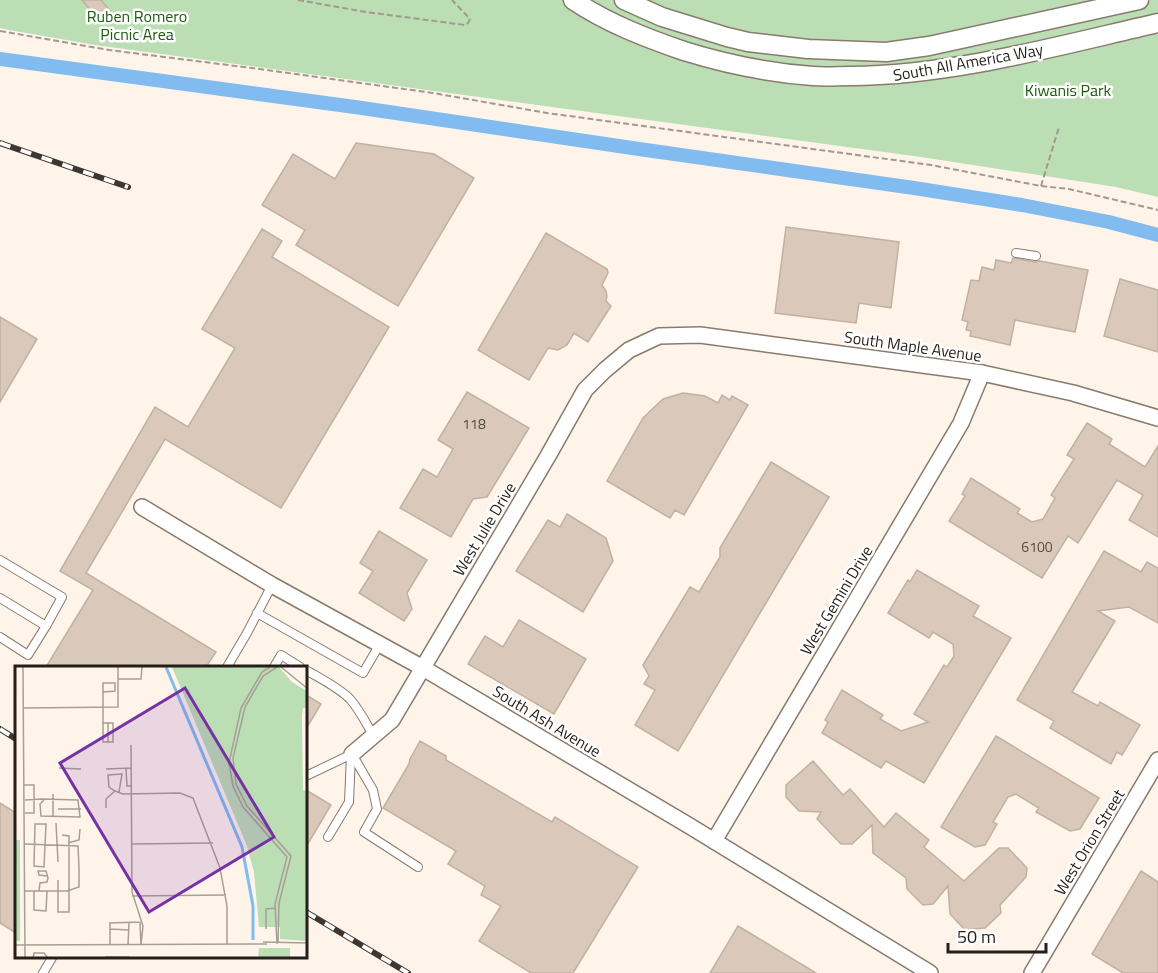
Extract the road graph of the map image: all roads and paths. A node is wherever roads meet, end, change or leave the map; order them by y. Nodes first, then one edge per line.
1 (298, 0) edge
2 (452, 0) edge
3 (573, 0) edge
4 (624, 0) edge
5 (1139, 0) edge
6 (1040, 22) junction
7 (1158, 23) edge
8 (0, 31) edge
9 (1045, 49) junction
10 (1059, 127) dead end
11 (1041, 186) junction
12 (1158, 210) edge
13 (1016, 253) dead end
14 (1036, 256) dead end
15 (659, 336) joint
16 (982, 373) junction
17 (1158, 418) edge
18 (142, 507) dead end
19 (0, 560) edge
20 (272, 585) junction
21 (0, 598) edge
22 (257, 613) junction
23 (46, 626) junction
24 (0, 638) edge
25 (380, 644) junction
26 (228, 666) edge
27 (275, 666) edge
28 (298, 666) edge
29 (423, 668) junction
30 (308, 671) edge
31 (373, 735) junction
32 (352, 754) junction
33 (1158, 760) edge
34 (308, 775) edge
35 (328, 837) dead end
36 (714, 841) junction
37 (418, 867) dead end
38 (52, 958) edge
39 (43, 973) edge
40 (930, 973) edge
41 (1032, 973) edge

1 - 2 path
3 - 9 street, South All America Way
4 - 6 street, South All America Way
5 - 6 street, South All America Way
6 - 9 street
7 - 9 street, South All America Way
8 - 11 path
10 - 11 path
11 - 12 path
13 - 14 lane
15 - 16 street, South Maple Avenue
15 - 29 street, West Julie Drive
16 - 17 street, South Maple Avenue
16 - 36 street, West Gemini Drive
18 - 20 street, South Ash Avenue
19 - 23 lane
20 - 22 lane
20 - 25 street, South Ash Avenue
21 - 23 lane
22 - 25 lane
22 - 26 lane
23 - 24 lane
25 - 29 street, South Ash Avenue
27 - 28 lane
29 - 31 street, West Julie Drive
29 - 36 street, South Ash Avenue
30 - 31 lane
31 - 32 street, West Julie Drive
32 - 34 lane
32 - 35 lane
32 - 37 lane
33 - 41 street, West Orion Street
36 - 40 street, South Ash Avenue
38 - 39 lane

